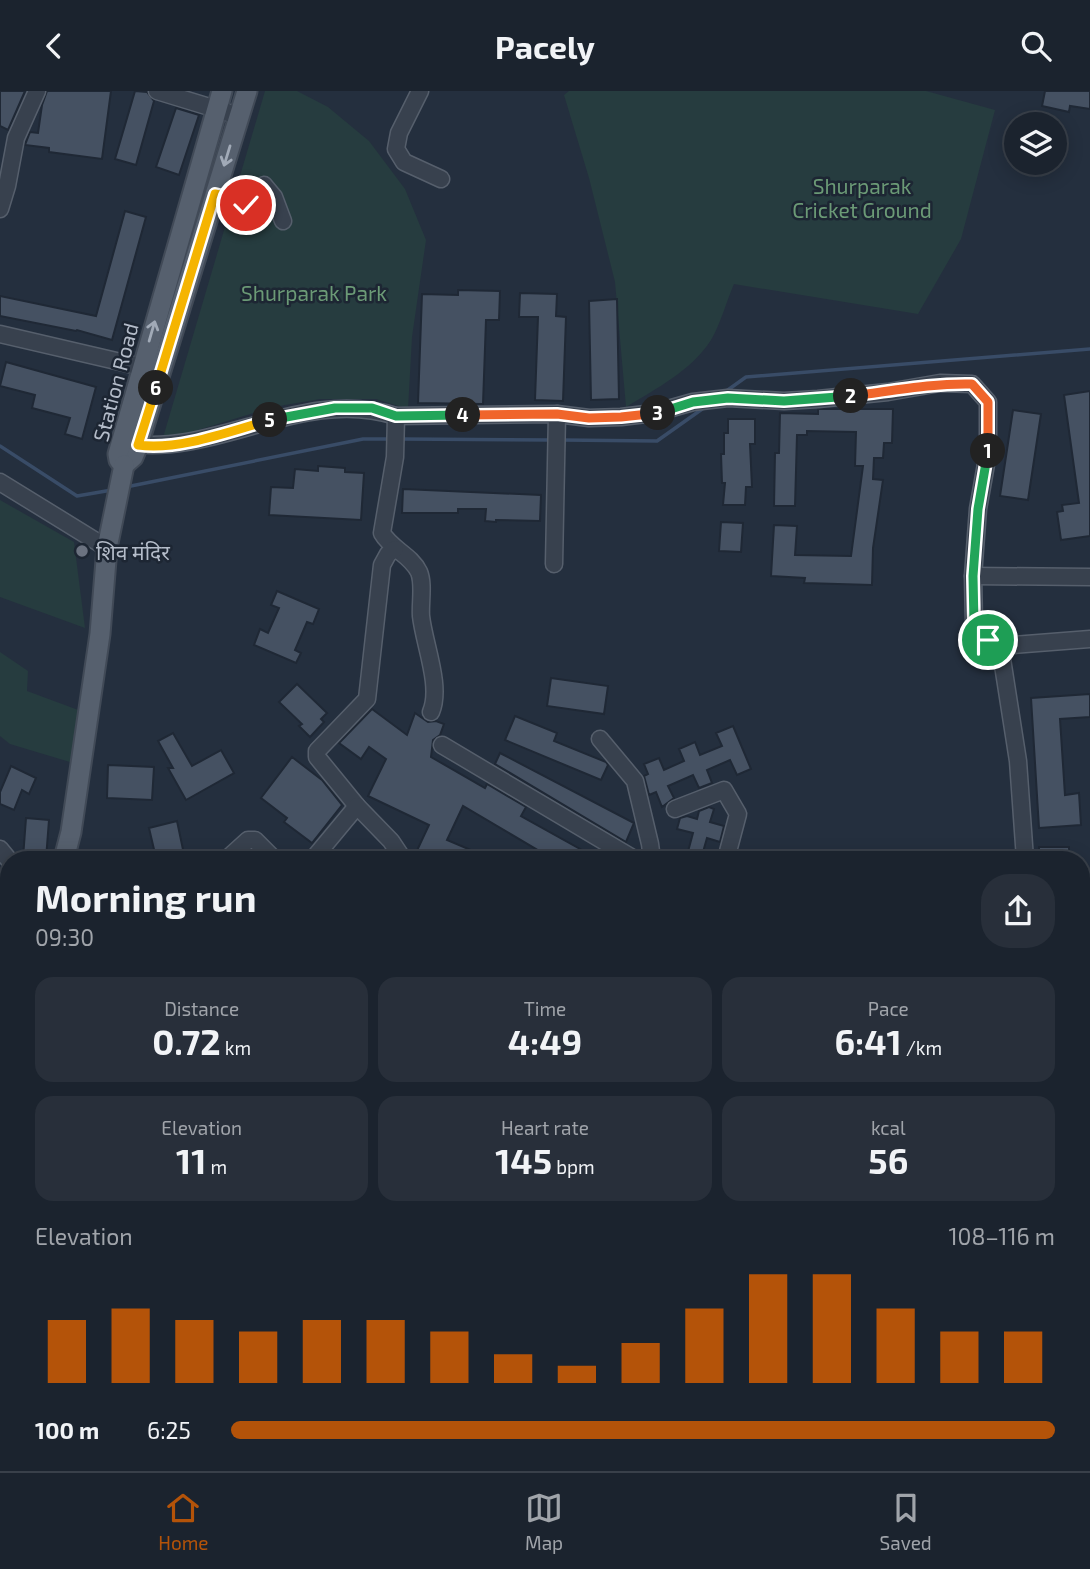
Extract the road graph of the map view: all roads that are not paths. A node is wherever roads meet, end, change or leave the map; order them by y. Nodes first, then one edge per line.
1 (37, 91) edge
2 (157, 91) edge
3 (247, 91) edge
4 (420, 91) edge
5 (219, 100) edge
6 (239, 116) junction
7 (442, 179) dead end
8 (224, 196) junction
9 (189, 207) junction
10 (0, 209) edge
11 (209, 214) junction
12 (284, 221) dead end
13 (0, 334) edge
14 (151, 368) junction
15 (557, 414) junction
16 (396, 419) junction
17 (130, 443) junction
18 (0, 481) edge
19 (107, 548) junction
20 (395, 549) junction
21 (554, 564) dead end
22 (973, 576) junction
23 (1090, 577) edge
24 (1090, 639) edge
25 (1000, 646) junction
26 (431, 712) dead end
27 (600, 739) dead end
28 (442, 745) dead end
29 (358, 806) junction
30 (675, 809) dead end
31 (66, 851) edge
32 (236, 851) edge
33 (266, 851) edge
34 (320, 851) edge
35 (398, 851) edge
36 (621, 851) edge
37 (651, 851) edge
38 (728, 851) edge
39 (1024, 851) edge

1 - 10 street
2 - 5 street
3 - 6 main road, Station Road
4 - 7 street
5 - 6 street
5 - 9 main road, Station Road
6 -> 8 main road, Station Road
8 - 11 main road, Station Road
8 - 12 street
9 - 11 main road
14 -> 9 main road, Station Road
11 - 14 main road, Station Road
13 - 14 street
14 - 17 main road, Station Road
15 - 16 street
15 - 21 street
15 - 22 street
16 - 17 street
16 - 20 street
17 - 19 main road, Station Road
18 - 19 street
19 - 31 main road
20 - 26 street
20 - 29 street
22 - 23 street
22 - 25 street
24 - 25 street
25 - 39 street
27 - 37 street
28 - 36 street
29 - 34 street
29 - 35 street
30 - 38 street
32 - 33 street

